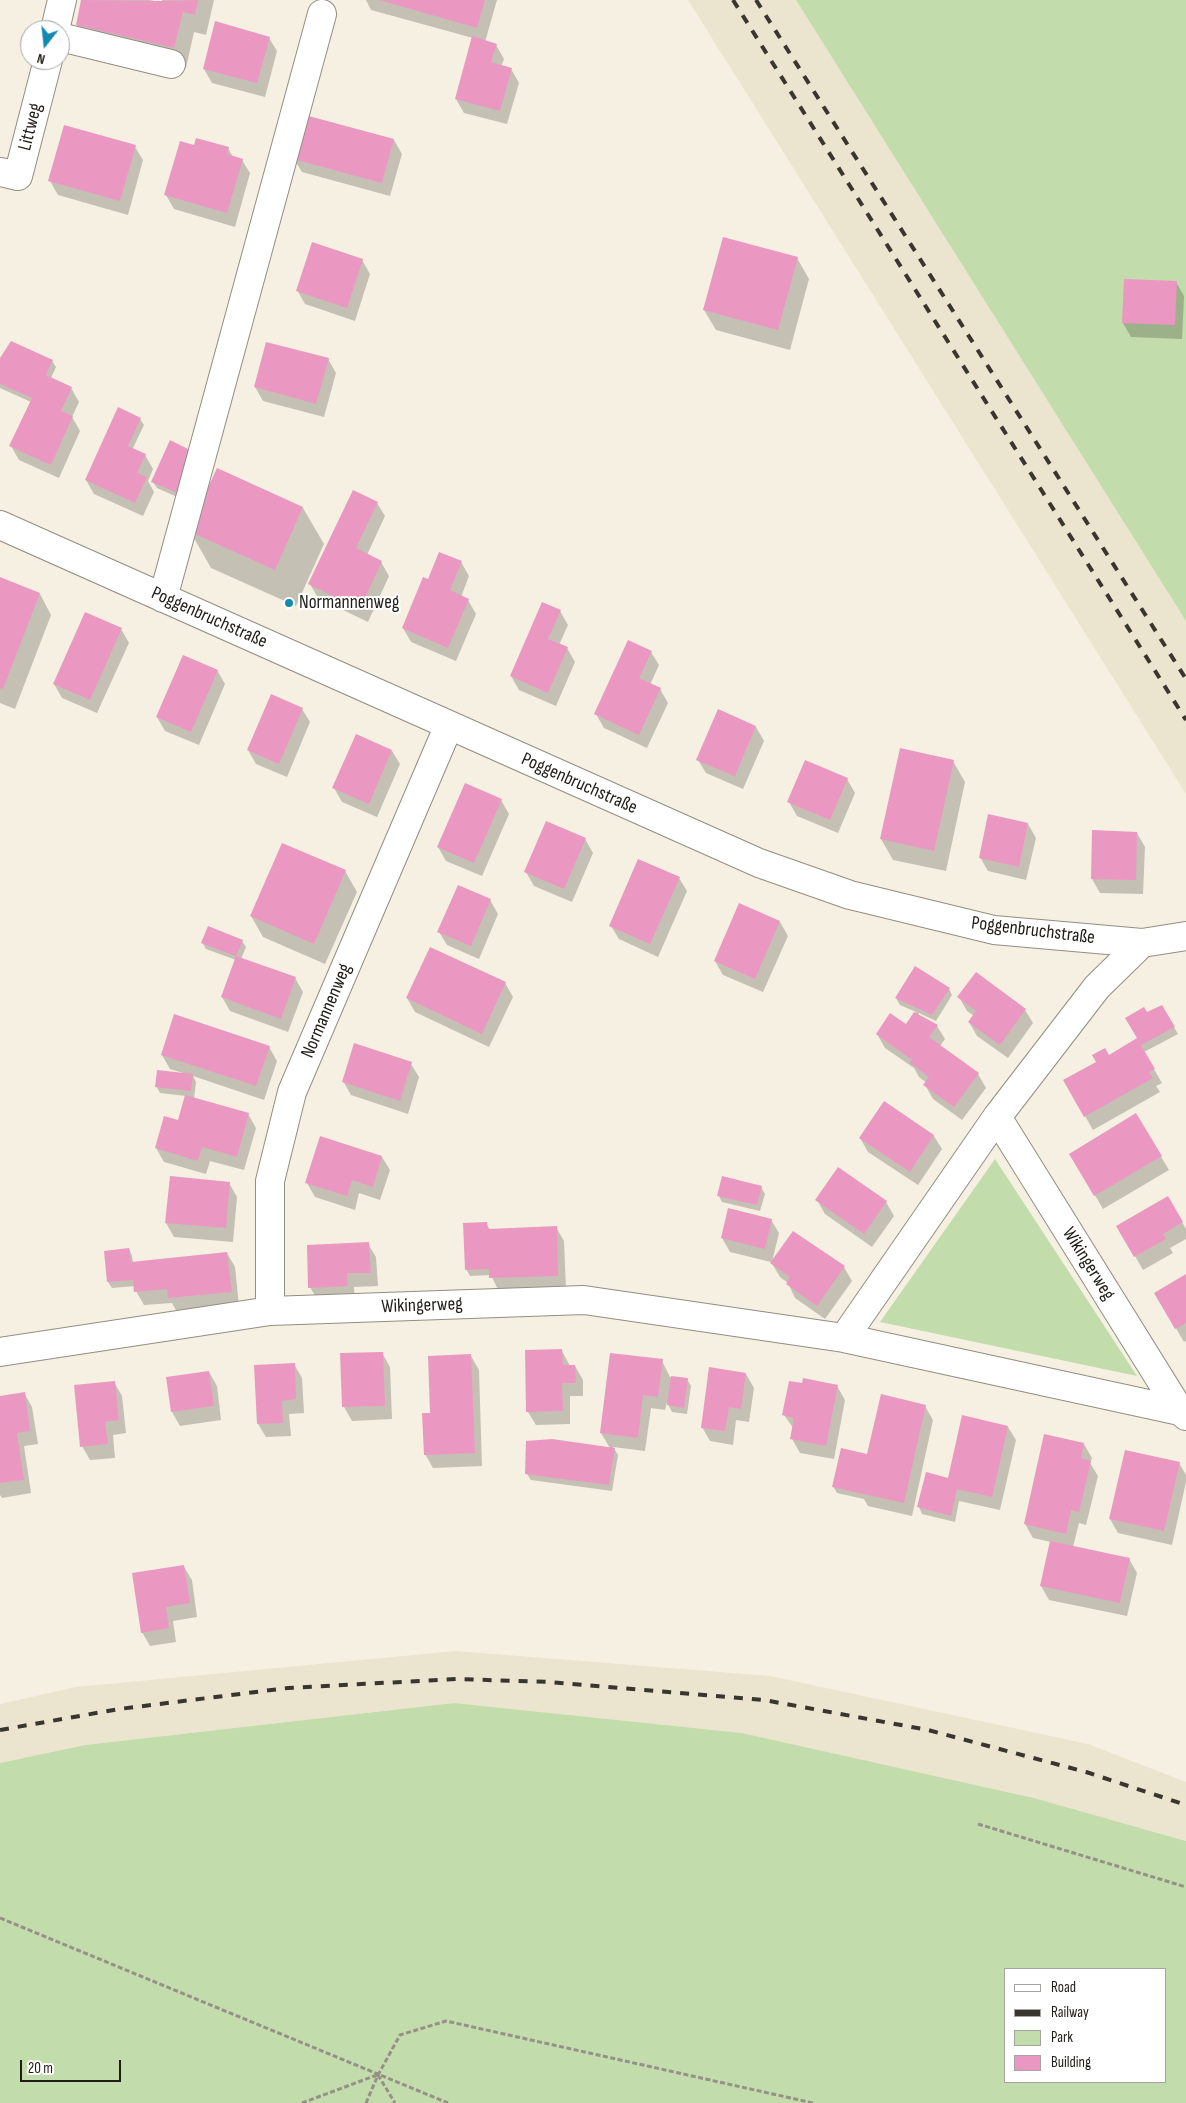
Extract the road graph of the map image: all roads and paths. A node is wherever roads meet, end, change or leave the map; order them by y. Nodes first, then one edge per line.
1 (62, 0) edge
2 (322, 14) dead end
3 (57, 20) edge
4 (70, 39) edge
5 (171, 64) dead end
6 (45, 70) edge
7 (0, 172) edge
8 (0, 525) edge
9 (163, 598) junction
10 (449, 725) junction
11 (1186, 936) edge
12 (1142, 943) junction
13 (997, 1117) junction
14 (270, 1311) junction
15 (844, 1338) junction
16 (0, 1352) edge
17 (1183, 1413) edge
18 (978, 1824) dead end
19 (1186, 1887) edge
20 (0, 1918) edge
21 (378, 2075) junction
22 (302, 2103) edge
23 (366, 2103) edge
24 (395, 2103) edge
25 (448, 2103) edge
26 (813, 2103) edge

1 - 3 street
2 - 9 street
4 - 5 street
6 - 7 street, Littweg
8 - 9 street, Poggenbruchstraße
9 - 10 street, Poggenbruchstraße
10 - 12 street, Poggenbruchstraße
10 - 14 street, Normannenweg
11 - 12 street, Poggenbruchstraße
12 - 13 street
13 - 15 street
13 - 17 street, Wikingerweg
14 - 15 street, Wikingerweg
14 - 16 street, Wikingerweg
15 - 17 street, Wikingerweg
18 - 19 path
20 - 21 path
21 - 22 path
21 - 23 path
21 - 24 path
21 - 25 path
21 - 26 path

